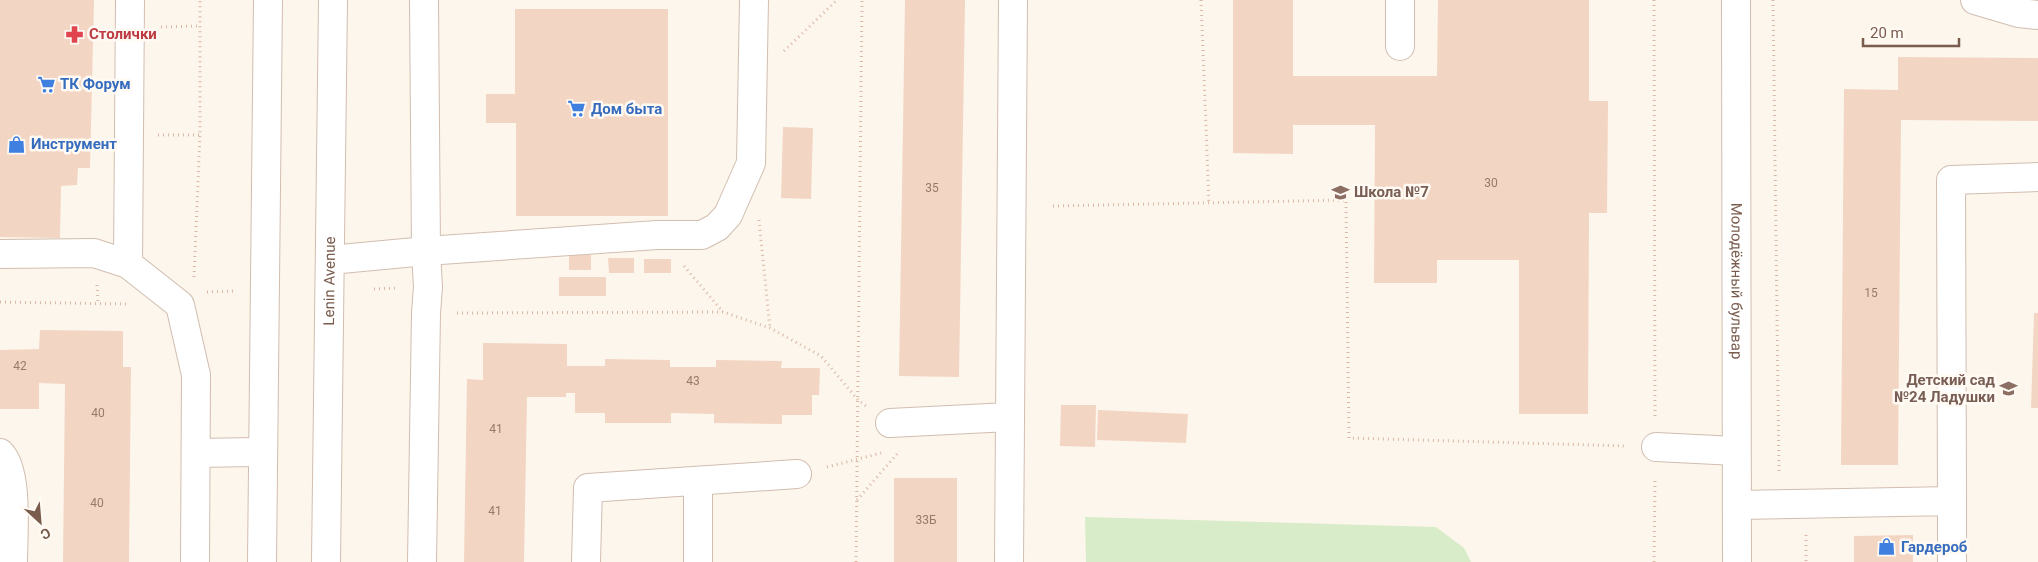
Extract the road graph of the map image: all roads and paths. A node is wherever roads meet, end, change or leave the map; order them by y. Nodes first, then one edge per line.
1 (130, 0) edge
2 (200, 0) edge
3 (268, 0) edge
4 (333, 0) edge
5 (424, 0) edge
6 (754, 0) edge
7 (837, 0) edge
8 (862, 0) edge
9 (1013, 0) edge
10 (1201, 0) edge
11 (1400, 0) edge
12 (1654, 0) edge
13 (1736, 0) edge
14 (1773, 0) edge
15 (1975, 0) edge
16 (2038, 15) edge
17 (1400, 46) dead end
18 (753, 81) junction
19 (2038, 177) edge
20 (1209, 203) junction
21 (1052, 206) dead end
22 (759, 218) dead end
23 (658, 235) junction
24 (426, 251) junction
25 (0, 254) edge
26 (330, 260) junction
27 (128, 264) junction
28 (0, 302) edge
29 (134, 304) dead end
30 (180, 305) junction
31 (723, 312) junction
32 (426, 313) junction
33 (770, 328) junction
34 (858, 400) junction
35 (1009, 417) junction
36 (928, 422) junction
37 (890, 423) joint
38 (1656, 447) junction
39 (262, 452) junction
40 (886, 452) dead end
41 (1736, 452) junction
42 (0, 453) edge
43 (196, 453) junction
44 (857, 460) junction
45 (797, 474) joint
46 (698, 481) junction
47 (857, 500) junction
48 (1952, 501) junction
49 (1779, 504) junction
50 (1737, 505) junction
51 (13, 562) edge
52 (195, 562) edge
53 (262, 562) edge
54 (326, 562) edge
55 (422, 562) edge
56 (586, 562) edge
57 (698, 562) edge
58 (856, 562) edge
59 (1009, 562) edge
60 (1654, 562) edge
61 (1738, 562) edge
62 (1952, 562) edge

1 - 27 street
2 - 30 path
3 - 39 street
4 - 26 street, Lenin Avenue
5 - 24 street
6 - 18 street
7 - 18 path
8 - 34 path
9 - 35 street
10 - 20 path
11 - 17 street
12 - 38 path
13 - 41 street, Молодёжный бульвар
14 - 49 path
15 - 16 street
18 - 23 street
19 - 48 street
20 - 21 path
20 - 38 path
22 - 33 path
23 - 24 street
23 - 31 path
24 - 26 street
24 - 32 street
25 - 27 street
26 - 54 street, Lenin Avenue
27 - 30 street
28 - 29 path
30 - 43 street
31 - 32 path
31 - 33 path
32 - 55 street
33 - 34 path
34 - 37 path
34 - 44 path
35 - 36 street
35 - 59 street
36 - 37 street
36 - 47 path
38 - 41 street
38 - 60 path
39 - 43 street
39 - 53 street
40 - 44 path
41 - 50 street, Молодёжный бульвар
42 - 51 street
43 - 52 street
44 - 45 path
44 - 47 path
45 - 46 street
46 - 56 street
46 - 57 street
47 - 58 path
48 - 49 street
48 - 62 street
49 - 50 street
50 - 61 street, Молодёжный бульвар

